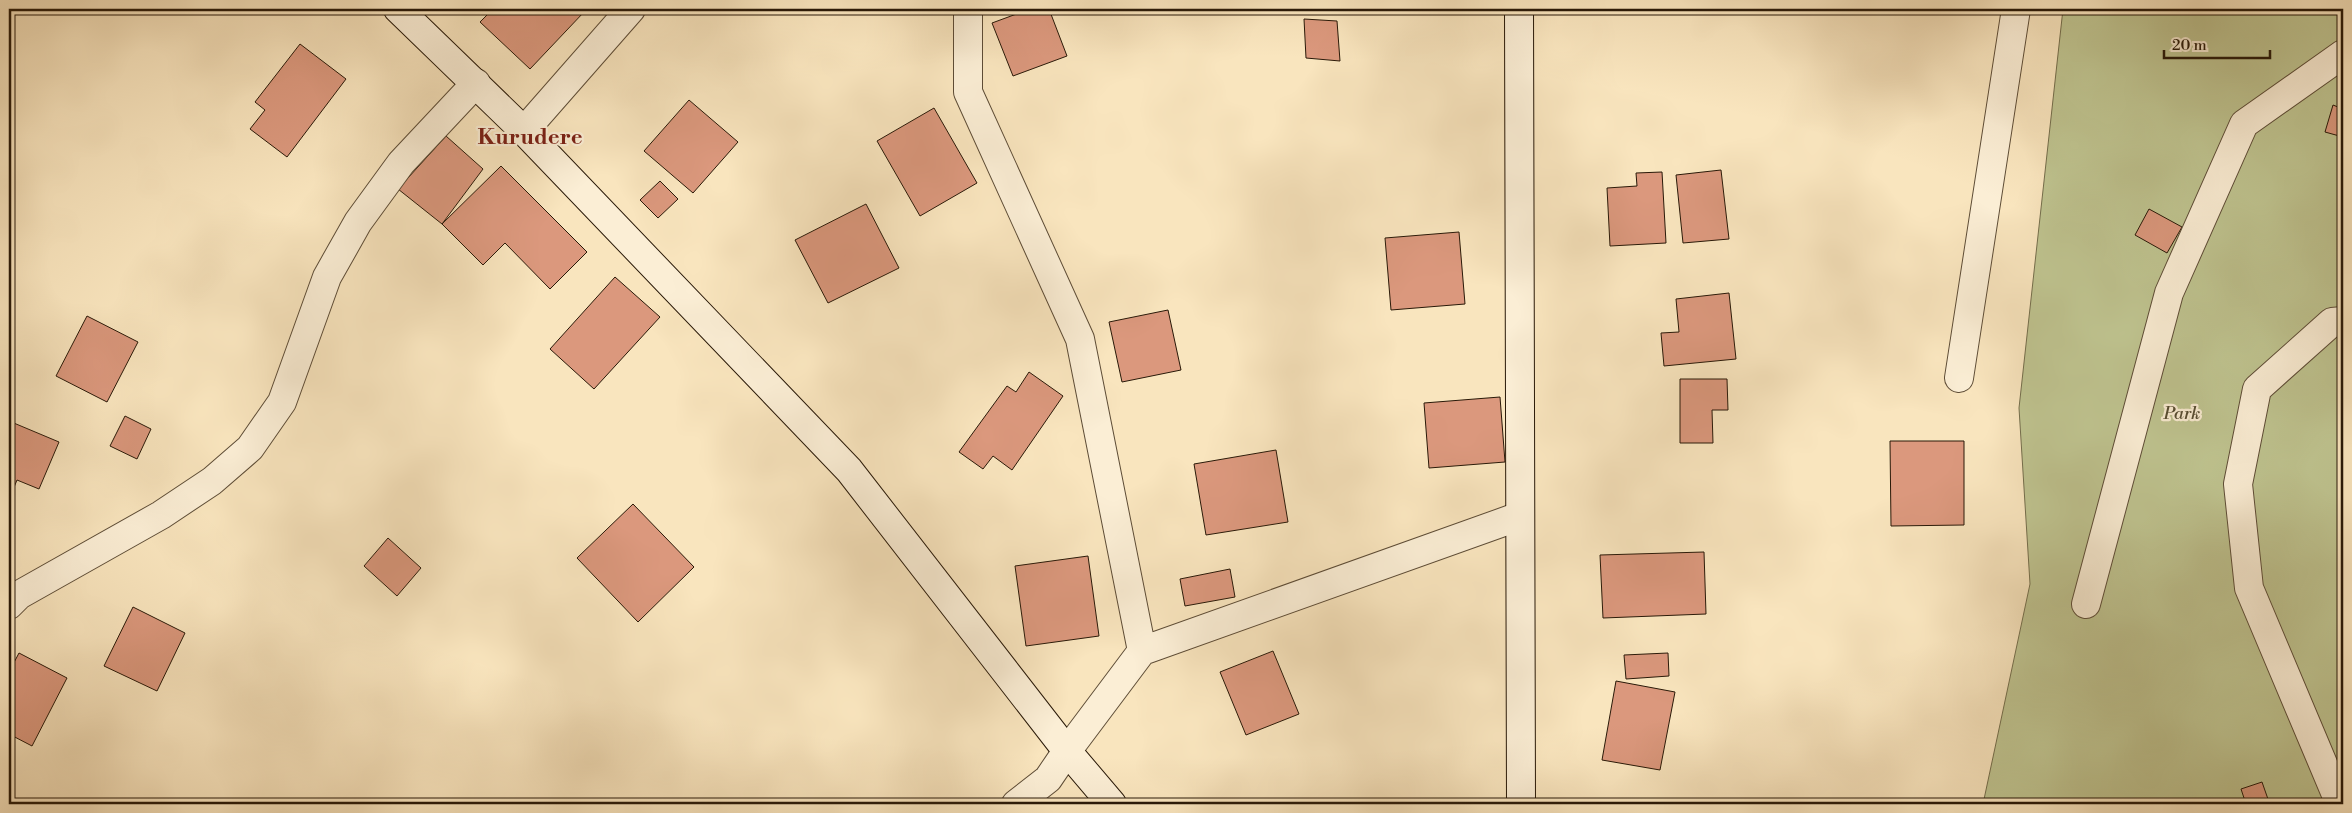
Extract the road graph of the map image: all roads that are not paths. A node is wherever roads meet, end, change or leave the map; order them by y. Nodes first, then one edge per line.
1 (398, 9) edge
2 (631, 9) edge
3 (968, 9) edge
4 (1519, 9) edge
5 (2016, 9) edge
6 (2343, 54) edge
7 (476, 83) junction
8 (524, 131) junction
9 (2343, 321) edge
10 (1959, 378) dead end
11 (1520, 516) junction
12 (2086, 604) dead end
13 (9, 605) edge
14 (1142, 651) junction
15 (1067, 751) junction
16 (1016, 804) edge
17 (1112, 804) edge
18 (1521, 804) edge
19 (2340, 804) edge

1 - 7 street
2 - 8 street
3 - 14 street
4 - 11 street
5 - 10 street
6 - 12 street
7 - 8 street
7 - 13 street
8 - 15 street
9 - 19 street
11 - 14 street
11 - 18 street
14 - 15 street
15 - 16 street
15 - 17 street

